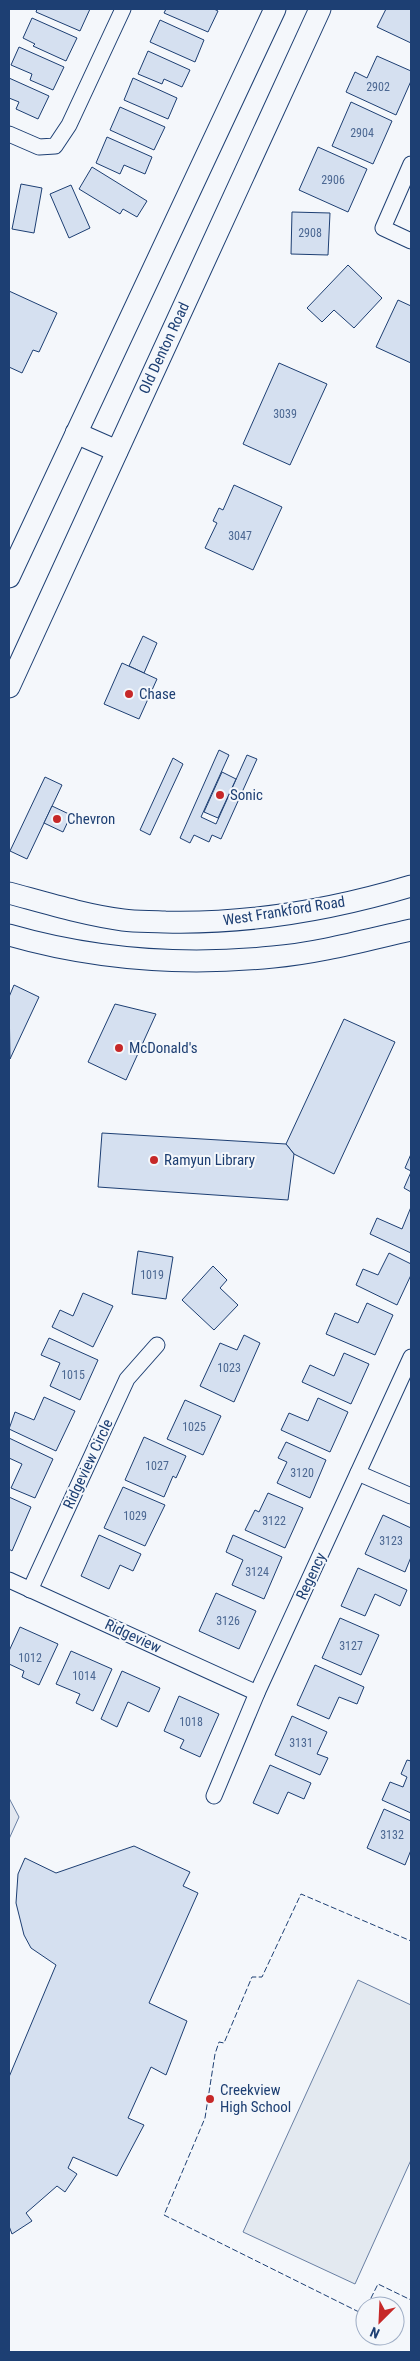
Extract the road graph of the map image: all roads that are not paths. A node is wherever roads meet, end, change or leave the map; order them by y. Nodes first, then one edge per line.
1 (123, 9) edge
2 (275, 9) edge
3 (320, 9) edge
4 (9, 134) edge
5 (411, 164) edge
6 (411, 241) edge
7 (76, 432) junction
8 (117, 451) junction
9 (9, 577) edge
10 (9, 687) edge
11 (411, 886) edge
12 (9, 893) edge
13 (411, 930) edge
14 (9, 935) edge
15 (157, 1345) dead end
16 (411, 1357) edge
17 (358, 1473) junction
18 (411, 1496) edge
19 (9, 1580) edge
20 (30, 1590) junction
21 (257, 1694) junction
22 (214, 1796) dead end

1 - 4 street
2 - 7 main road
3 - 8 main road, Old Denton Road
5 - 6 street
7 - 8 main road
7 - 9 main road
8 - 10 main road, Old Denton Road
11 - 12 main road, West Frankford Road
13 - 14 main road
15 - 20 street, Ridgeview Circle
16 - 17 street, Regency
17 - 18 street
17 - 21 street, Regency
19 - 20 street, Ridgeview
20 - 21 street, Ridgeview
21 - 22 street, Regency

